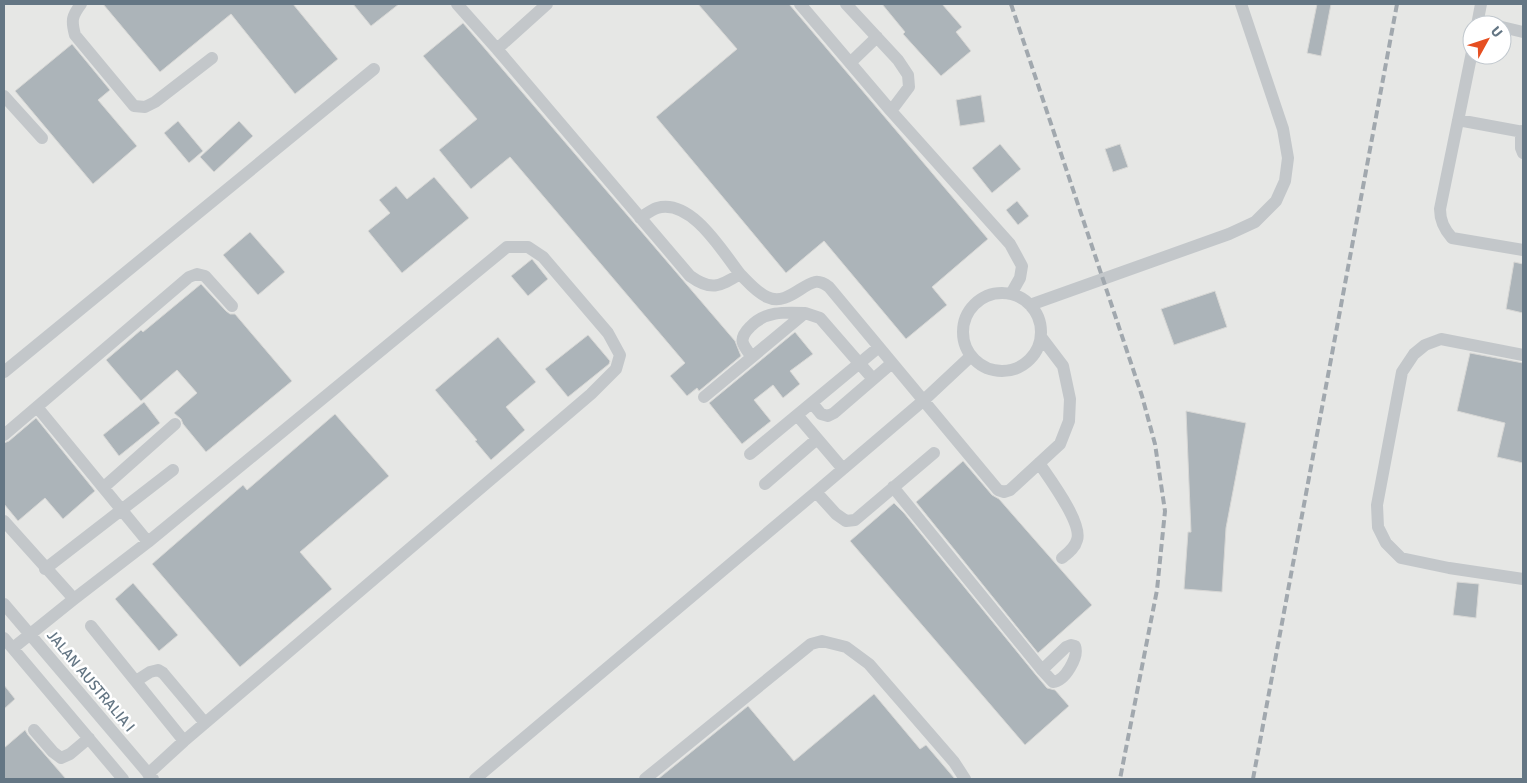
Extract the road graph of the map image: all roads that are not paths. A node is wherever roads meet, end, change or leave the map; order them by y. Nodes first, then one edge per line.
1 (81, 4) edge
2 (456, 4) edge
3 (547, 4) edge
4 (800, 4) edge
5 (846, 4) edge
6 (1241, 4) edge
7 (877, 37) junction
8 (496, 49) junction
9 (212, 58) dead end
10 (850, 62) junction
11 (1469, 65) edge
12 (374, 69) dead end
13 (4, 96) edge
14 (890, 111) junction
15 (1458, 120) junction
16 (1522, 131) edge
17 (42, 138) dead end
18 (1523, 153) edge
19 (640, 218) junction
20 (1523, 250) edge
21 (740, 274) junction
22 (1011, 294) junction
23 (1030, 305) junction
24 (232, 306) dead end
25 (805, 313) junction
26 (1041, 338) junction
27 (879, 347) junction
28 (1523, 354) edge
29 (971, 356) junction
30 (752, 357) junction
31 (860, 363) junction
32 (892, 363) junction
33 (4, 372) edge
34 (873, 379) junction
35 (704, 396) dead end
36 (924, 400) junction
37 (812, 403) junction
38 (37, 407) junction
39 (797, 415) junction
40 (175, 424) dead end
41 (4, 435) edge
42 (817, 439) junction
43 (934, 453) dead end
44 (750, 454) dead end
45 (1039, 463) junction
46 (843, 469) junction
47 (173, 470) dead end
48 (765, 484) dead end
49 (104, 487) junction
50 (893, 487) junction
51 (816, 492) junction
52 (122, 509) junction
53 (4, 521) edge
54 (148, 542) junction
55 (1062, 558) dead end
56 (45, 568) junction
57 (1523, 579) edge
58 (74, 599) junction
59 (4, 604) edge
60 (91, 626) dead end
61 (30, 635) junction
62 (4, 638) edge
63 (13, 648) junction
64 (1042, 670) dead end
65 (136, 681) junction
66 (205, 723) junction
67 (34, 730) dead end
68 (89, 738) junction
69 (184, 741) junction
70 (151, 776) edge
71 (123, 779) edge
72 (475, 779) edge
73 (645, 779) edge
74 (965, 779) edge

1 - 9 lane
2 - 8 lane
3 - 8 lane
4 - 10 lane
5 - 7 lane
6 - 23 lane
7 - 10 lane
7 - 14 lane
8 - 19 lane
10 - 14 lane
11 - 15 lane
12 - 33 lane
13 - 17 lane
14 - 22 lane
15 - 16 lane
15 - 20 lane
16 - 18 lane
19 - 21 lane
19 - 21 lane
21 - 27 lane
22 - 23 lane
22 - 29 lane
23 - 26 lane
24 - 38 lane
25 - 30 lane
25 - 30 lane
25 - 31 lane
26 - 29 lane
26 - 45 lane
27 - 31 lane
27 - 32 lane
28 - 57 lane
29 - 36 lane
30 - 35 lane
31 - 34 lane
31 - 37 lane
32 - 34 lane
32 - 36 lane
34 - 37 lane
36 - 45 lane
36 - 46 lane
37 - 39 lane
38 - 41 lane
38 - 49 lane
39 - 42 lane
39 - 44 lane
40 - 49 lane
42 - 46 lane
42 - 48 lane
43 - 50 lane
45 - 55 lane
46 - 51 lane
47 - 52 lane
49 - 52 lane
50 - 51 lane
50 - 64 lane
51 - 72 lane
52 - 54 lane
52 - 56 lane
53 - 56 lane
54 - 58 lane
54 - 66 lane
56 - 58 lane
58 - 61 lane
59 - 61 lane, JALAN AUSTRALIA I
60 - 65 lane
61 - 63 lane
61 - 70 lane, JALAN AUSTRALIA I
62 - 63 lane
63 - 68 lane
65 - 66 lane
65 - 69 lane
66 - 69 lane
67 - 68 lane
68 - 71 lane
69 - 70 lane
73 - 74 lane

